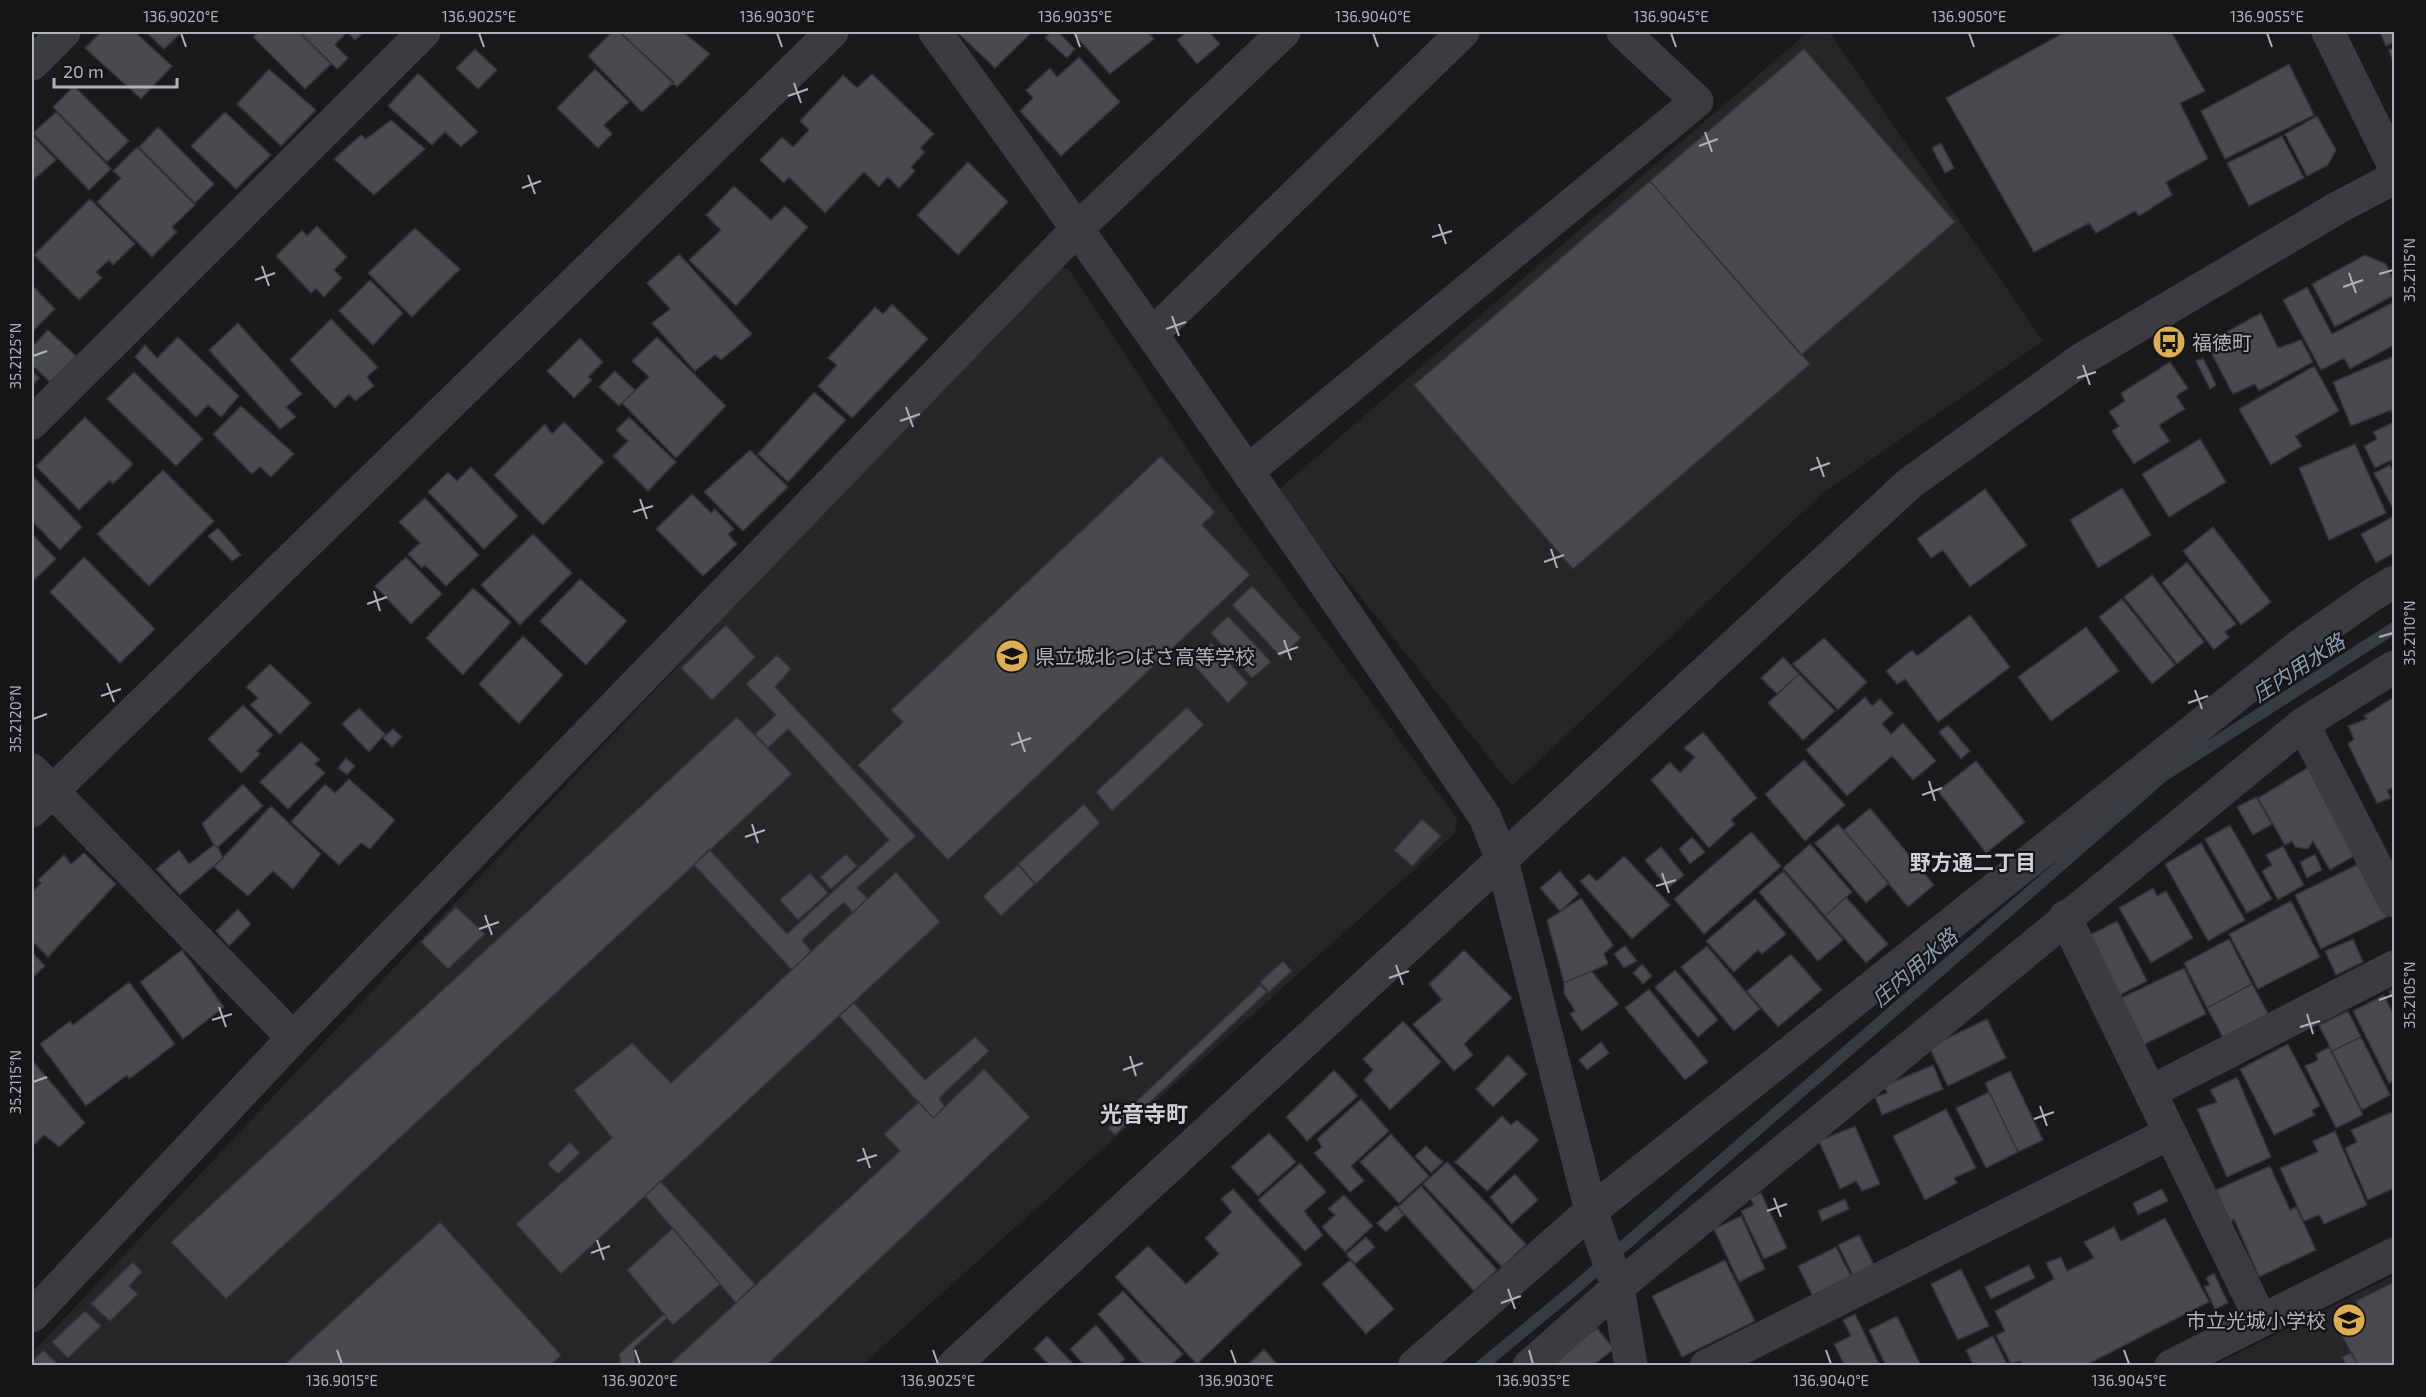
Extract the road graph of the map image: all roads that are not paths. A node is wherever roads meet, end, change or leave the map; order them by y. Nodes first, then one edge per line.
1 (64, 32) edge
2 (424, 32) edge
3 (832, 32) edge
4 (935, 32) edge
5 (1284, 32) edge
6 (1463, 32) edge
7 (2328, 32) edge
8 (1628, 33) edge
9 (32, 64) edge
10 (2394, 166) edge
11 (2394, 178) edge
12 (1078, 228) junction
13 (1152, 334) junction
14 (32, 423) edge
15 (1248, 471) junction
16 (2394, 582) edge
17 (2394, 667) edge
18 (2303, 724) junction
19 (38, 790) edge
20 (1502, 860) junction
21 (2394, 901) edge
22 (2065, 917) junction
23 (2394, 967) edge
24 (293, 1038) junction
25 (2150, 1092) junction
26 (2170, 1132) junction
27 (1594, 1219) junction
28 (2394, 1254) edge
29 (1614, 1277) junction
30 (32, 1316) edge
31 (2261, 1320) junction
32 (953, 1365) edge
33 (1414, 1365) edge
34 (1529, 1365) edge
35 (1631, 1365) edge
36 (1706, 1365) edge
37 (2171, 1365) edge

1 - 9 street
2 - 14 street
3 - 19 street
4 - 12 street
5 - 12 street
6 - 13 street
7 - 10 street
8 - 15 street
11 - 20 street
12 - 13 street
12 - 24 street
13 - 15 street
15 - 20 street
16 - 27 street
17 - 18 street
18 - 21 street
18 - 22 street
19 - 24 street
20 - 27 street
20 - 32 street
22 - 25 street
22 - 29 street
23 - 25 street
24 - 30 street
25 - 26 street
26 - 31 street
26 - 36 street
27 - 29 street
27 - 33 street
28 - 31 street
29 - 34 street
29 - 35 street
31 - 37 street

